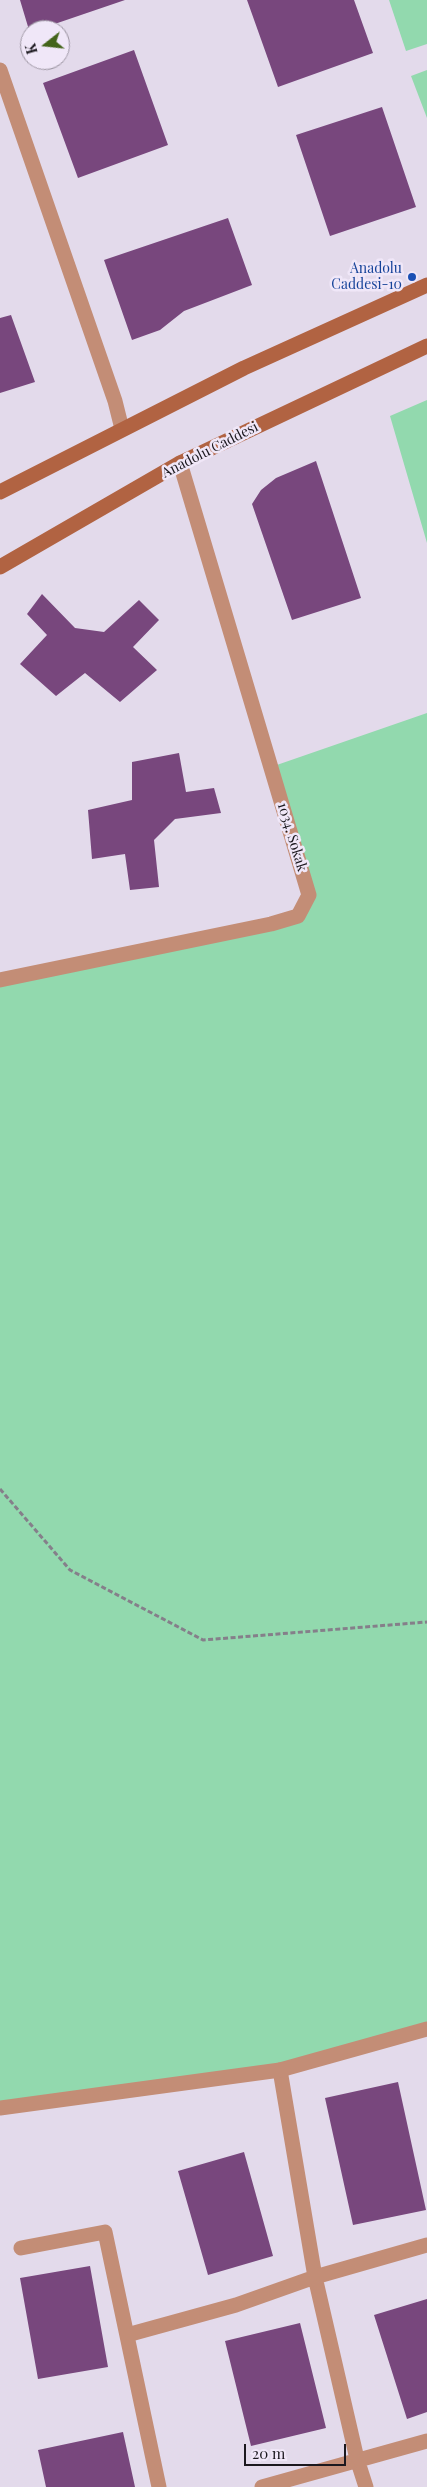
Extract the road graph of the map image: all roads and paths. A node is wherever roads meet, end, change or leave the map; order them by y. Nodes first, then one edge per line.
1 (0, 70) edge
2 (427, 285) edge
3 (427, 346) edge
4 (122, 430) junction
5 (180, 463) junction
6 (0, 492) edge
7 (0, 567) edge
8 (0, 980) edge
9 (0, 1489) edge
10 (427, 1622) edge
11 (427, 2029) edge
12 (280, 2070) junction
13 (0, 2108) edge
14 (427, 2245) edge
15 (21, 2248) dead end
16 (315, 2277) junction
17 (127, 2336) junction
18 (427, 2441) edge
19 (357, 2459) junction
20 (159, 2487) edge
21 (262, 2487) edge
22 (366, 2487) edge

1 - 4 street
2 - 4 main road
3 - 5 main road, Anadolu Caddesi
4 - 6 main road
5 - 7 main road, Anadolu Caddesi
5 - 8 street, 1034. Sokak
9 - 10 path
11 - 12 street
12 - 13 street
12 - 16 street
14 - 16 street
15 - 17 street
16 - 17 street
16 - 19 street
17 - 20 street
18 - 19 street
19 - 21 street
19 - 22 street

